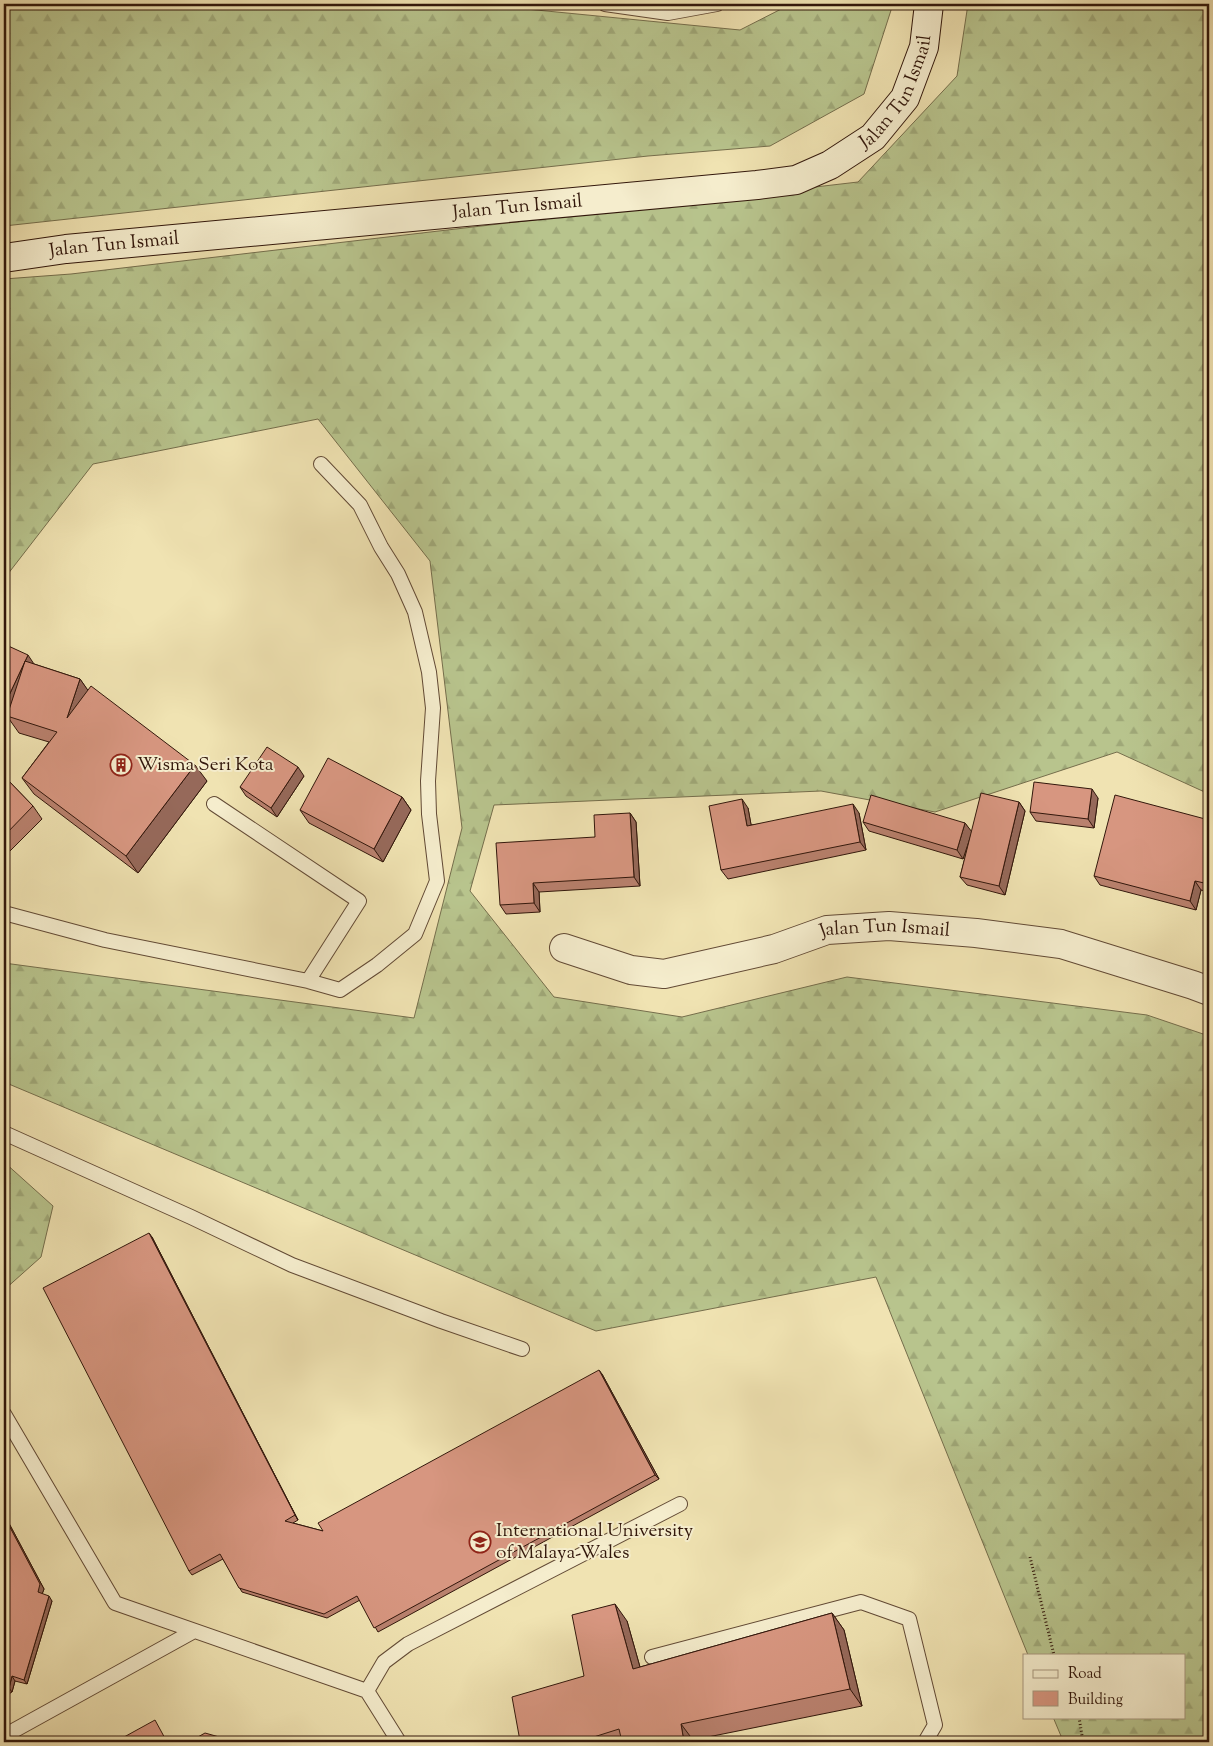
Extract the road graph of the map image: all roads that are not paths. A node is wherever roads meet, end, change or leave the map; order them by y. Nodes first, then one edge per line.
1 (605, 4) edge
2 (717, 4) edge
3 (929, 4) edge
4 (4, 258) edge
5 (320, 464) dead end
6 (214, 804) dead end
7 (4, 913) edge
8 (564, 948) dead end
9 (308, 981) junction
10 (1209, 992) edge
11 (4, 1133) edge
12 (522, 1349) dead end
13 (4, 1414) edge
14 (680, 1504) dead end
15 (194, 1631) junction
16 (652, 1657) dead end
17 (367, 1691) junction
18 (4, 1736) edge
19 (399, 1742) edge
20 (925, 1742) edge

1 - 2 lane
3 - 4 street, Jalan Tun Ismail
5 - 9 lane
6 - 9 lane
7 - 9 lane
8 - 10 street, Jalan Tun Ismail
11 - 12 lane
13 - 15 lane
14 - 17 lane
15 - 17 lane
15 - 18 lane
16 - 20 lane
17 - 19 lane

